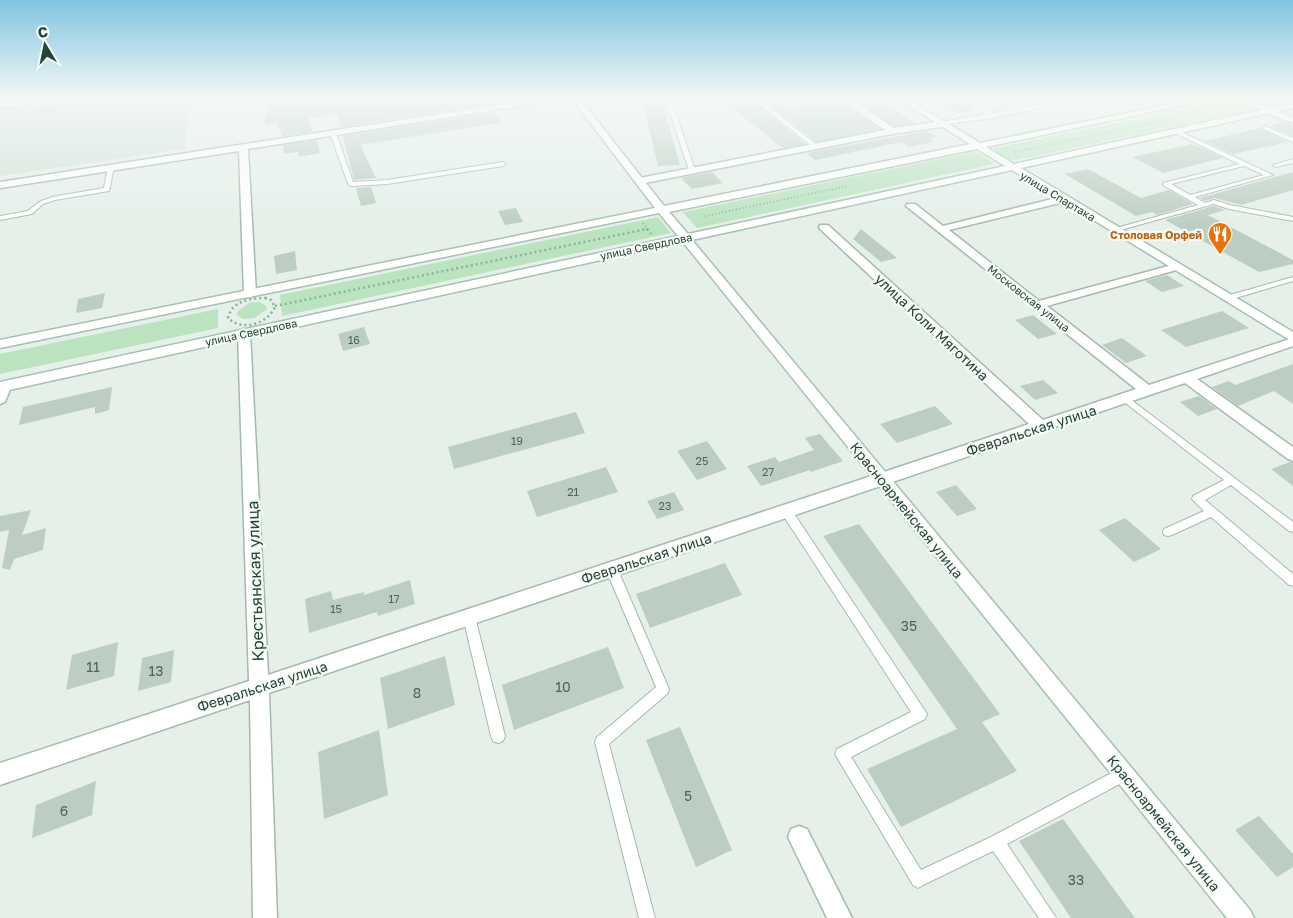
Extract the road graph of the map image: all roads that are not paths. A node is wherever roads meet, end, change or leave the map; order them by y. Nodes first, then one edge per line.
1 (276, 142) edge
2 (336, 142) edge
3 (609, 142) edge
4 (682, 142) edge
5 (810, 142) edge
6 (836, 142) edge
7 (971, 142) edge
8 (997, 142) edge
9 (1126, 142) edge
10 (1198, 142) edge
11 (815, 146) junction
12 (978, 146) junction
13 (243, 147) junction
14 (1293, 161) edge
15 (503, 164) dead end
16 (1245, 164) junction
17 (1276, 165) dead end
18 (1011, 167) junction
19 (111, 168) junction
20 (692, 170) junction
21 (640, 181) junction
22 (0, 185) edge
23 (1189, 197) junction
24 (1064, 199) junction
25 (1204, 205) junction
26 (911, 206) dead end
27 (662, 210) junction
28 (1292, 217) edge
29 (0, 218) edge
30 (824, 227) dead end
31 (942, 229) junction
32 (1115, 230) junction
33 (685, 238) junction
34 (1176, 267) junction
35 (1293, 279) edge
36 (250, 294) junction
37 (1229, 298) junction
38 (1037, 305) junction
39 (244, 333) junction
40 (1293, 338) edge
41 (1293, 342) edge
42 (0, 344) edge
43 (1187, 378) junction
44 (1, 391) edge
45 (1148, 391) junction
46 (1126, 398) junction
47 (1041, 427) junction
48 (1293, 455) edge
49 (882, 480) junction
50 (1232, 480) junction
51 (787, 512) junction
52 (1213, 512) junction
53 (1293, 528) edge
54 (1168, 532) dead end
55 (612, 570) junction
56 (1293, 581) edge
57 (469, 617) junction
58 (260, 686) junction
59 (498, 736) dead end
60 (0, 774) edge
61 (1124, 774) junction
62 (799, 837) dead end
63 (996, 842) junction
64 (265, 918) edge
65 (647, 918) edge
66 (840, 918) edge
67 (1048, 918) edge
68 (1242, 918) edge

1 - 13 street
2 - 15 lane
3 - 21 street, Красноармейская улица
4 - 20 lane
5 - 11 lane
6 - 11 street
7 - 12 street, улица Спартака
8 - 12 street
9 - 18 street, улица Свердлова
10 - 16 lane
11 - 20 street
12 - 18 street, улица Спартака
12 - 27 street
13 - 19 street
13 - 36 street
14 - 17 lane
16 - 23 lane
16 - 23 lane
18 - 24 street, улица Спартака
18 - 33 street, улица Свердлова
19 - 22 street
19 - 29 lane
20 - 21 street
21 - 27 street, Красноармейская улица
23 - 25 lane
24 - 31 street
24 - 32 street, улица Спартака
25 - 28 lane
25 - 32 lane
26 - 31 street, Московская улица
27 - 33 street, Красноармейская улица
27 - 36 street
30 - 47 street, улица Коли Мяготина
31 - 38 street, Московская улица
32 - 34 street, улица Спартака
33 - 39 street, улица Свердлова
33 - 49 street, Красноармейская улица
34 - 37 street, улица Спартака
34 - 38 street
35 - 37 lane
36 - 42 street
37 - 40 street, улица Спартака
38 - 45 street, Московская улица
39 - 44 street, улица Свердлова
39 - 58 street, Крестьянская улица
41 - 43 street, Февральская улица
43 - 45 street, Февральская улица
43 - 48 street
45 - 46 street, Февральская улица
46 - 47 street, Февральская улица
46 - 50 lane
47 - 49 street, Февральская улица
49 - 51 street, Февральская улица
49 - 61 street, Красноармейская улица
50 - 52 lane
50 - 53 lane
51 - 55 street, Февральская улица
51 - 63 lane
52 - 54 lane
52 - 56 lane
55 - 57 street, Февральская улица
55 - 65 lane
57 - 58 street, Февральская улица
57 - 59 lane
58 - 60 street, Февральская улица
58 - 64 street, Крестьянская улица
61 - 63 lane
61 - 68 street, Красноармейская улица
62 - 66 street
63 - 67 lane

